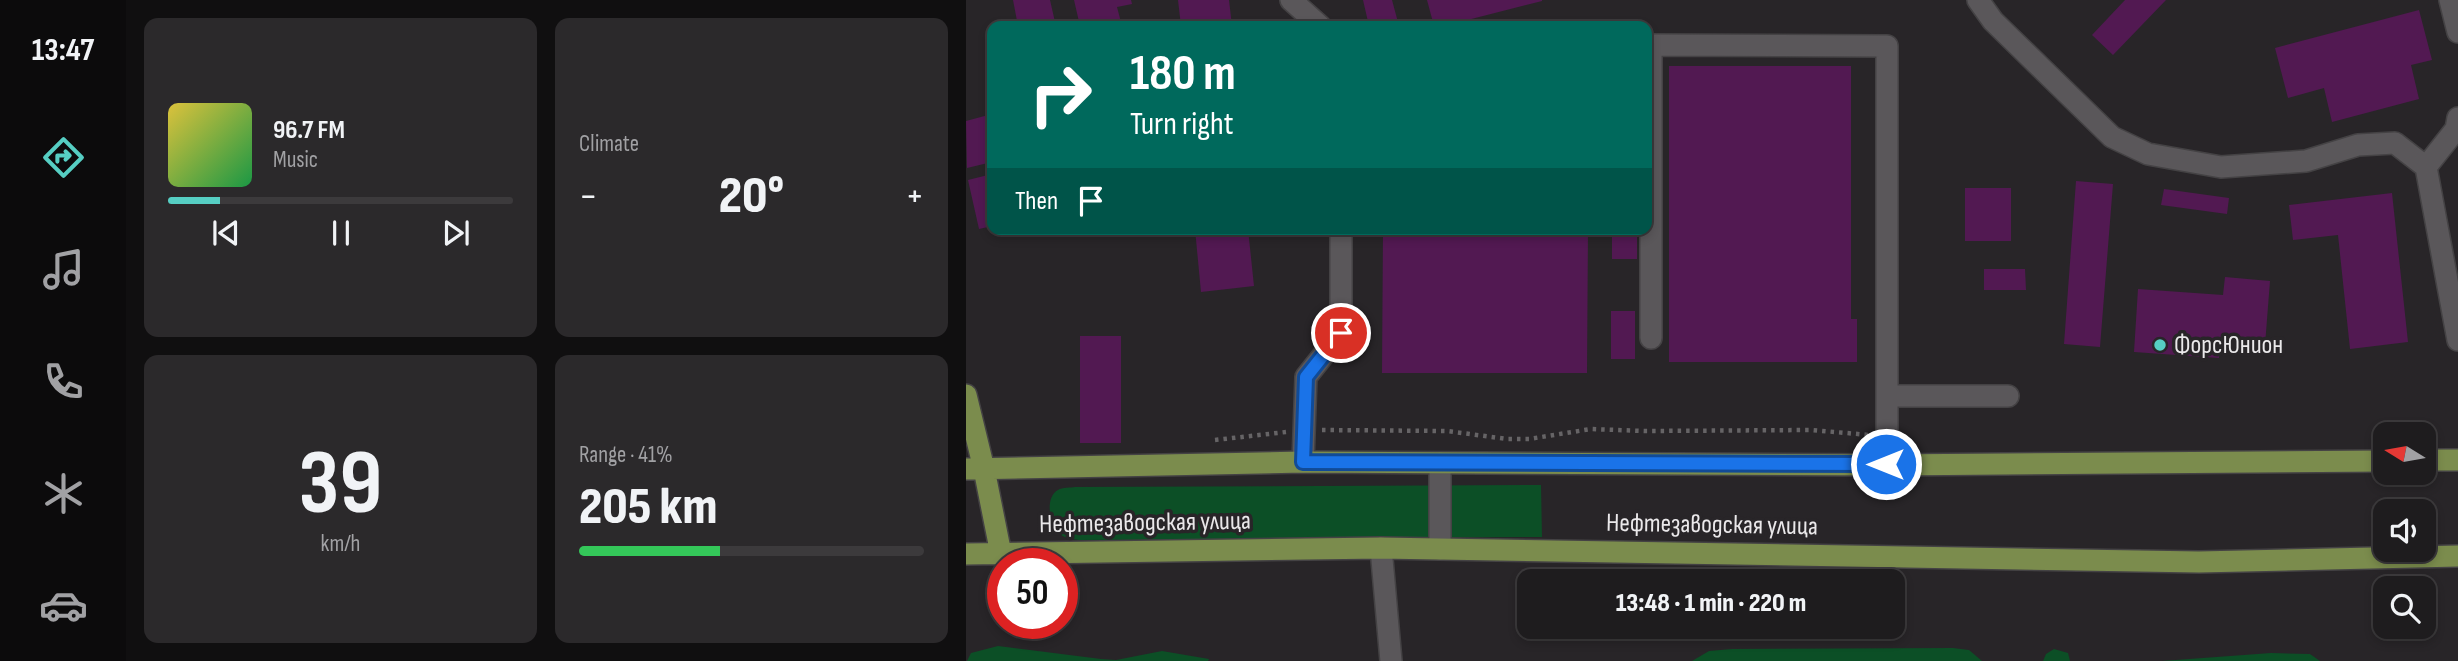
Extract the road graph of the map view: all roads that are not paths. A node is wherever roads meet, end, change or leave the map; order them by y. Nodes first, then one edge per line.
1 (1291, 0) edge
2 (1978, 0) edge
3 (2450, 0) edge
4 (1314, 21) edge
5 (2458, 32) edge
6 (1652, 45) edge
7 (2457, 125) edge
8 (2426, 167) junction
9 (1341, 235) edge
10 (1650, 235) edge
11 (1651, 338) dead end
12 (2458, 340) edge
13 (966, 395) edge
14 (1887, 396) junction
15 (2008, 396) dead end
16 (2436, 460) edge
17 (2458, 460) edge
18 (2373, 461) edge
19 (1303, 462) junction
20 (1440, 463) junction
21 (1886, 464) junction
22 (975, 469) edge
23 (999, 548) edge
24 (1381, 548) junction
25 (1440, 549) junction
26 (1078, 553) edge
27 (966, 554) edge
28 (987, 554) edge
29 (2458, 556) edge
30 (1391, 661) edge

1 - 4 street
2 - 8 street
3 - 5 street
6 - 14 street
7 - 8 street
8 - 12 street
9 - 19 street
10 - 11 street
13 - 22 main road
14 - 15 street
14 - 21 street
16 - 17 main road
18 - 21 main road
19 - 20 main road
19 - 22 main road
20 - 21 main road
20 - 25 street
22 - 23 main road
24 - 25 main road, Нефтезаводская улица
24 - 26 main road, Нефтезаводская улица
24 - 30 street
25 - 29 main road, Нефтезаводская улица
27 - 28 main road, Нефтезаводская улица

